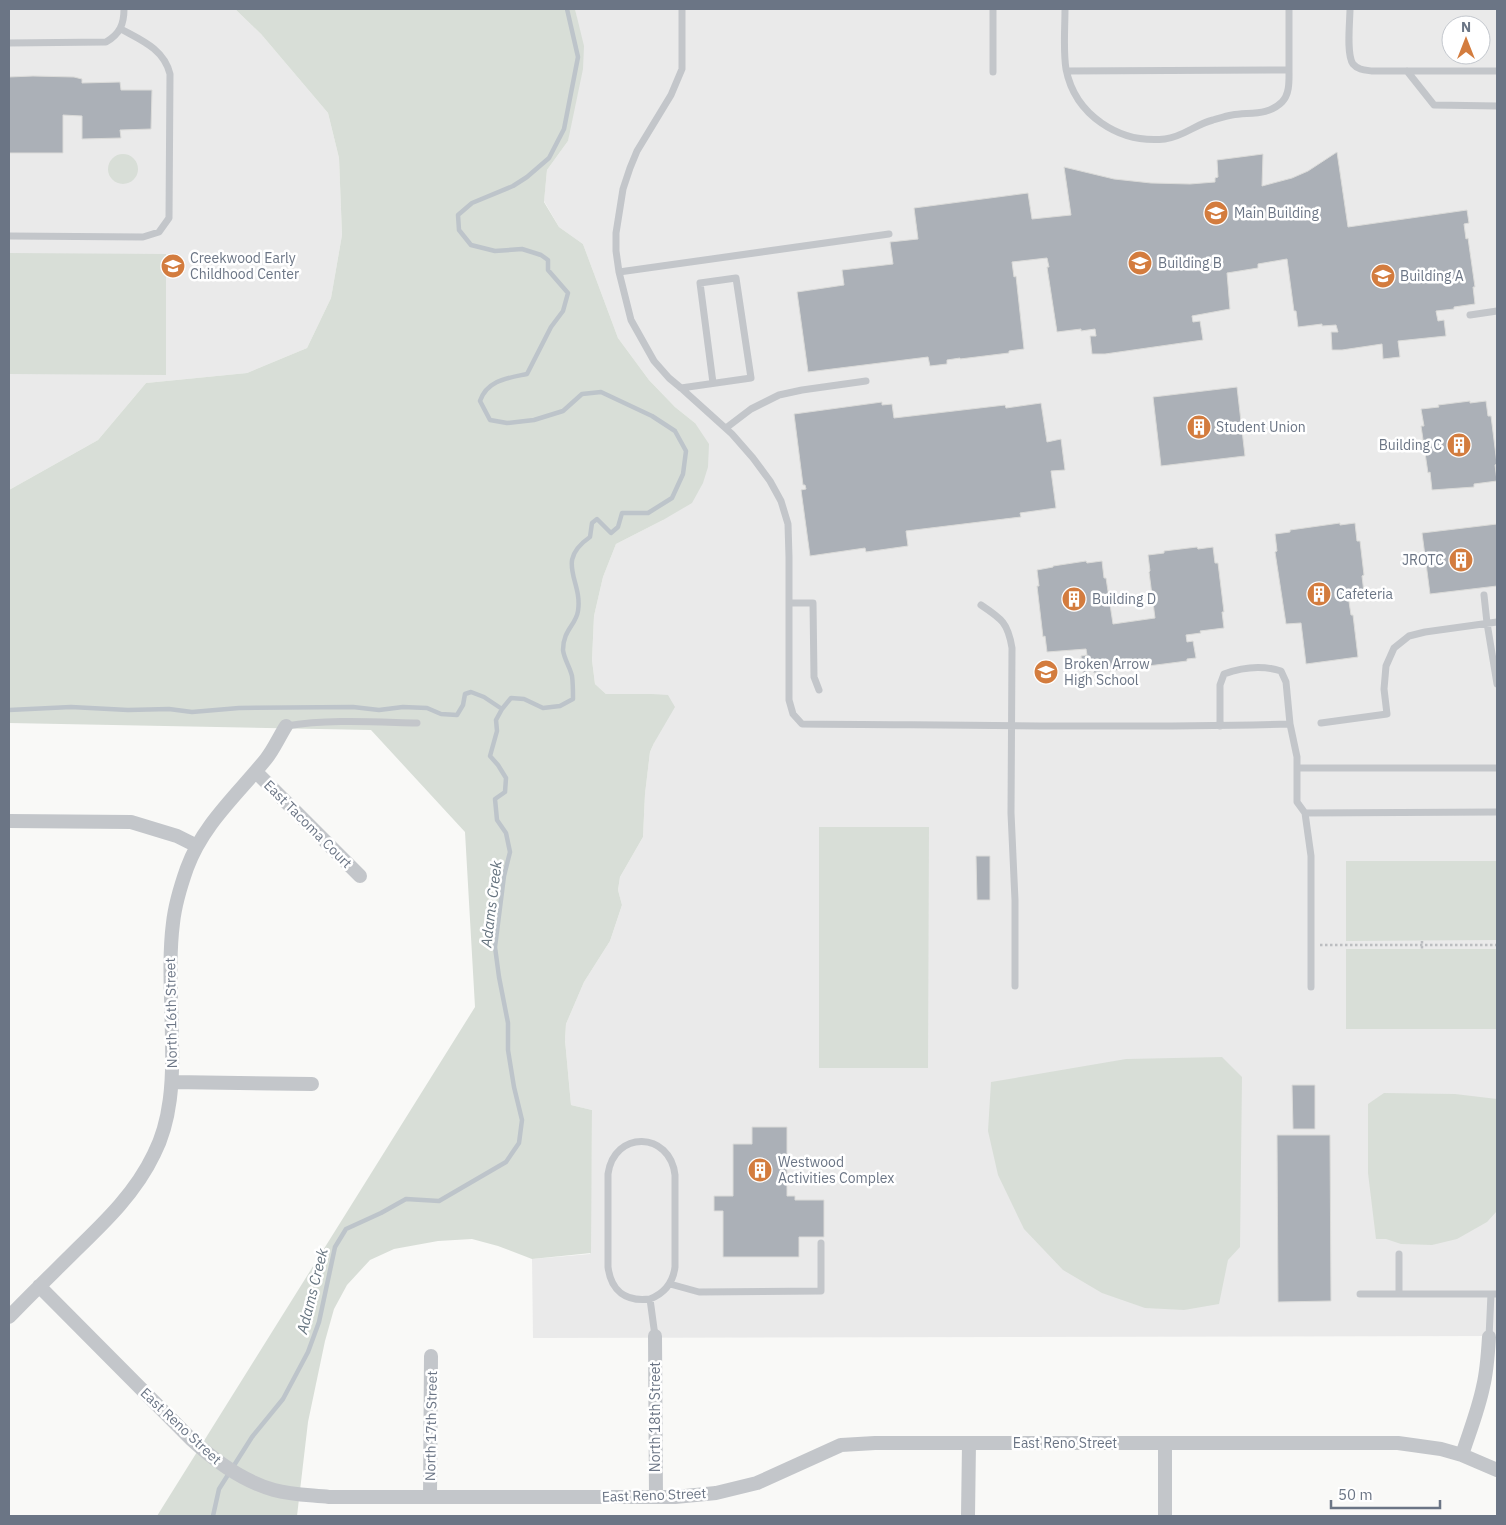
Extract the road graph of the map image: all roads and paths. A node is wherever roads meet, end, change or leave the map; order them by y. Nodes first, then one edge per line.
1 (124, 9) edge
2 (682, 9) edge
3 (993, 9) edge
4 (1065, 9) edge
5 (1289, 9) edge
6 (1350, 9) edge
7 (121, 29) junction
8 (9, 43) edge
9 (1289, 70) junction
10 (1067, 71) junction
11 (1407, 71) junction
12 (1497, 71) edge
13 (993, 72) dead end
14 (1497, 106) edge
15 (889, 234) dead end
16 (9, 236) edge
17 (620, 272) junction
18 (1497, 311) edge
19 (1470, 315) dead end
20 (866, 381) dead end
21 (714, 383) junction
22 (681, 388) junction
23 (726, 428) junction
24 (1484, 595) dead end
25 (790, 603) junction
26 (981, 605) dead end
27 (1497, 622) edge
28 (1487, 623) junction
29 (1497, 684) edge
30 (819, 690) dead end
31 (1321, 723) dead end
32 (417, 724) dead end
33 (1290, 724) junction
34 (286, 726) joint
35 (1012, 726) junction
36 (1220, 726) junction
37 (1298, 768) junction
38 (1497, 768) edge
39 (256, 772) junction
40 (1497, 812) edge
41 (1305, 813) junction
42 (9, 821) edge
43 (197, 846) junction
44 (360, 876) dead end
45 (1422, 941) dead end
46 (1320, 945) dead end
47 (1422, 945) junction
48 (1496, 945) edge
49 (1422, 949) dead end
50 (1016, 986) dead end
51 (1311, 987) dead end
52 (172, 1082) junction
53 (312, 1084) dead end
54 (821, 1243) dead end
55 (1399, 1254) dead end
56 (670, 1284) junction
57 (39, 1286) junction
58 (1360, 1294) dead end
59 (1399, 1294) junction
60 (1494, 1294) edge
61 (650, 1299) junction
62 (9, 1316) edge
63 (655, 1336) joint
64 (1489, 1337) joint
65 (431, 1356) dead end
66 (969, 1443) junction
67 (1165, 1443) junction
68 (1462, 1455) junction
69 (1497, 1470) edge
70 (430, 1497) junction
71 (656, 1497) junction
72 (968, 1516) edge
73 (1165, 1516) edge

1 - 7 lane
2 - 17 lane
3 - 13 lane
4 - 10 lane
5 - 9 lane
6 - 11 lane
7 - 8 lane
7 - 16 lane
9 - 10 lane
9 - 10 lane
11 - 12 lane
11 - 14 lane
15 - 17 lane
17 - 22 lane
18 - 19 lane
20 - 23 lane
21 - 21 lane
21 - 22 lane
22 - 23 lane
23 - 25 lane
24 - 28 lane
25 - 30 lane
25 - 35 lane
26 - 35 lane
27 - 28 lane
28 - 29 lane
28 - 31 lane
32 - 34 lane
33 - 36 lane
33 - 36 lane
33 - 37 lane
34 - 39 street, North 16th Street
35 - 36 lane
35 - 50 lane
37 - 38 lane
37 - 41 lane
39 - 43 street, North 16th Street
39 - 44 street, East Tacoma Court
40 - 41 lane
41 - 51 lane
42 - 43 street
43 - 52 street, North 16th Street
45 - 47 path
46 - 47 path
47 - 48 path
47 - 49 path
52 - 53 street
52 - 57 street, North 16th Street
54 - 56 lane
55 - 59 lane
56 - 61 lane
56 - 61 lane
57 - 62 street
57 - 70 street, East Reno Street
58 - 59 lane
59 - 60 lane
60 - 64 lane
61 - 63 lane
63 - 71 street, North 18th Street
64 - 68 street
65 - 70 street, North 17th Street
66 - 67 street, East Reno Street
66 - 71 street, East Reno Street
66 - 72 street
67 - 68 street, East Reno Street
67 - 73 street
68 - 69 street, East Reno Street
70 - 71 street, East Reno Street

